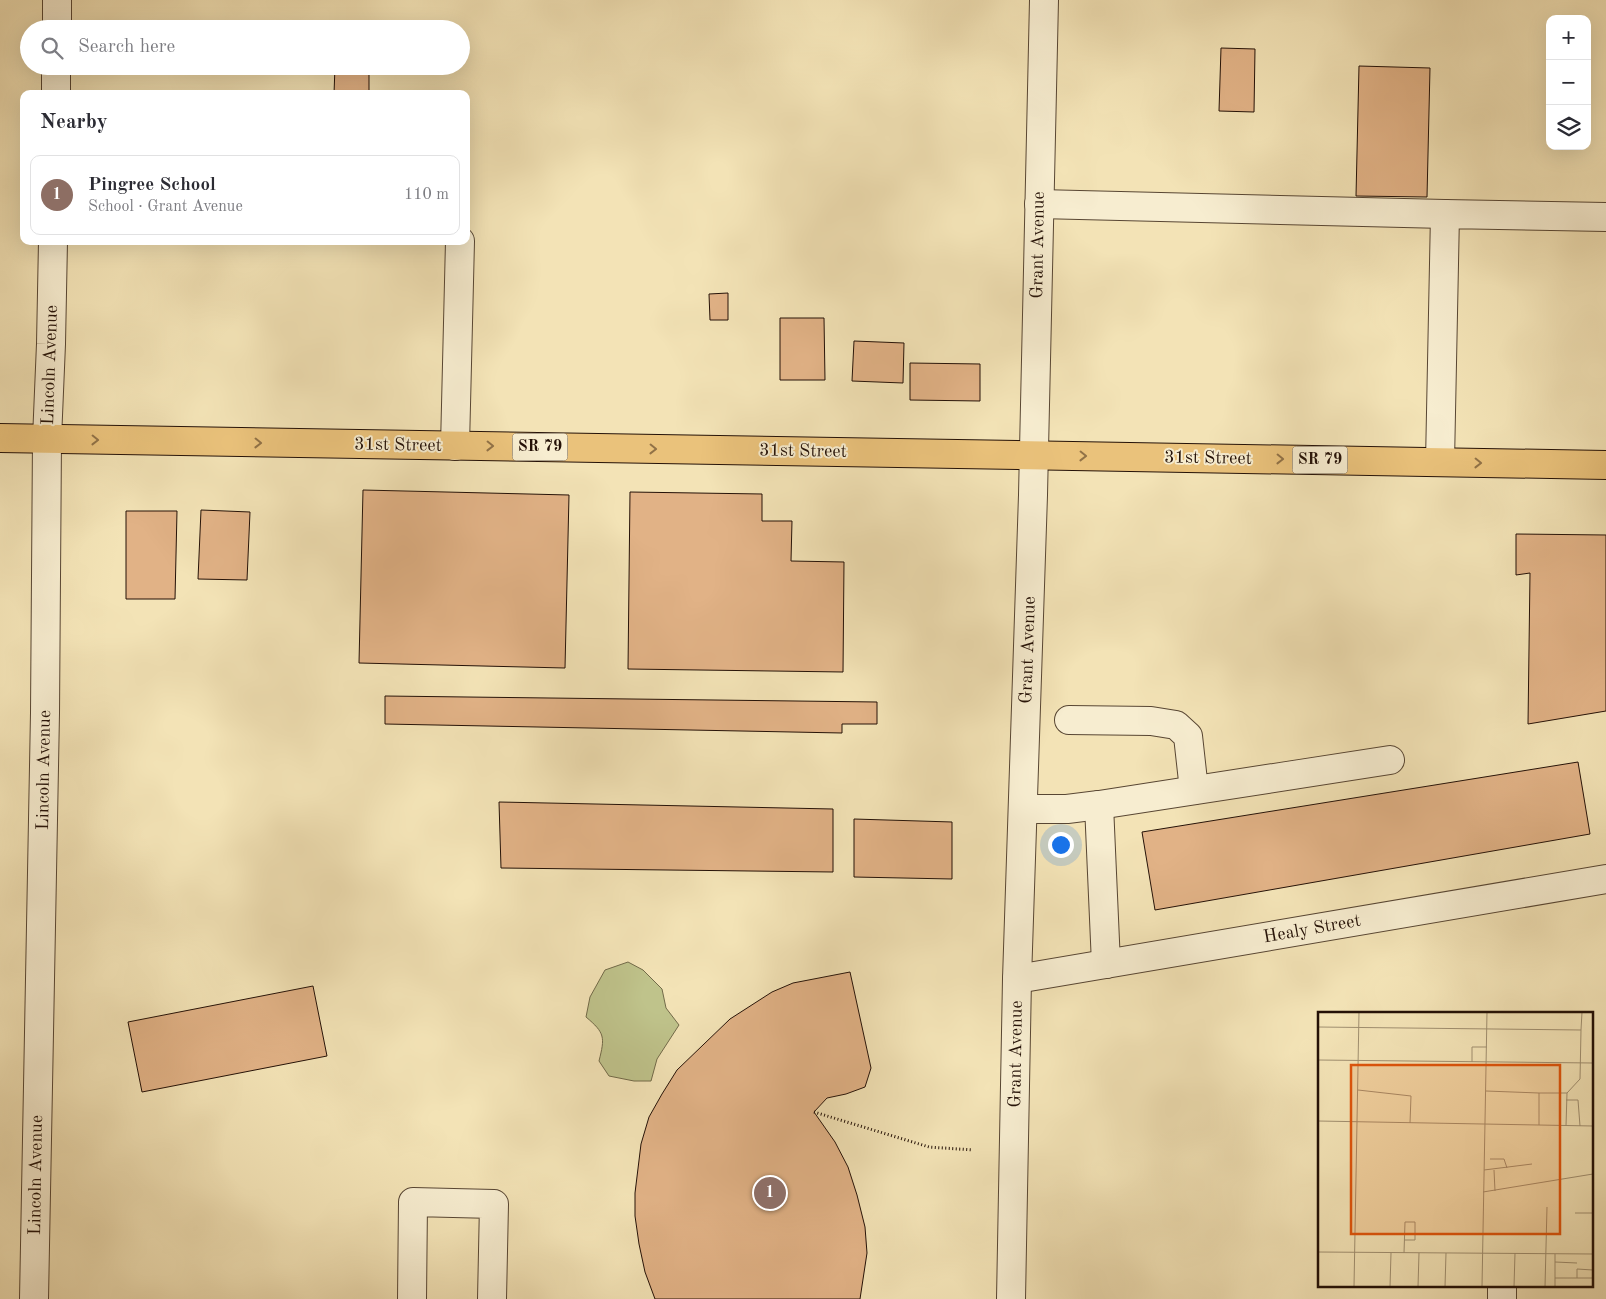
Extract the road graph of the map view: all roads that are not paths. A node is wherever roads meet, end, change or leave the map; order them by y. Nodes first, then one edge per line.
1 (57, 0) edge
2 (1044, 0) edge
3 (57, 20) edge
4 (56, 75) edge
5 (56, 90) edge
6 (1039, 204) junction
7 (1445, 214) junction
8 (1606, 217) edge
9 (53, 245) edge
10 (460, 245) edge
11 (0, 438) edge
12 (47, 439) junction
13 (455, 446) junction
14 (1034, 454) junction
15 (1440, 462) junction
16 (1606, 465) edge
17 (1069, 720) dead end
18 (1390, 760) dead end
19 (1194, 790) junction
20 (1099, 805) junction
21 (1023, 809) junction
22 (1606, 879) edge
23 (1106, 964) junction
24 (1017, 979) junction
25 (1502, 1286) edge
26 (34, 1299) edge
27 (412, 1299) edge
28 (492, 1299) edge
29 (1011, 1299) edge
30 (1502, 1299) edge

1 - 3 street
2 - 6 street, Grant Avenue
4 - 5 street
6 - 7 street
6 - 14 street, Grant Avenue
7 - 8 street
7 - 15 street
9 - 12 street, Lincoln Avenue
10 - 13 street
11 - 12 main road, 31st Street / SR 79
12 -> 13 main road, 31st Street / SR 79
12 - 26 street, Lincoln Avenue
13 -> 14 main road, 31st Street / SR 79
14 -> 15 main road, 31st Street / SR 79
14 - 21 street, Grant Avenue
15 -> 16 main road, 31st Street / SR 79
17 - 19 street
18 - 19 street
19 - 20 street
20 - 21 street
20 - 23 street
21 - 24 street, Grant Avenue
22 - 23 street, Healy Street
23 - 24 street, Healy Street
24 - 29 street, Grant Avenue
25 - 30 street
27 - 28 street

